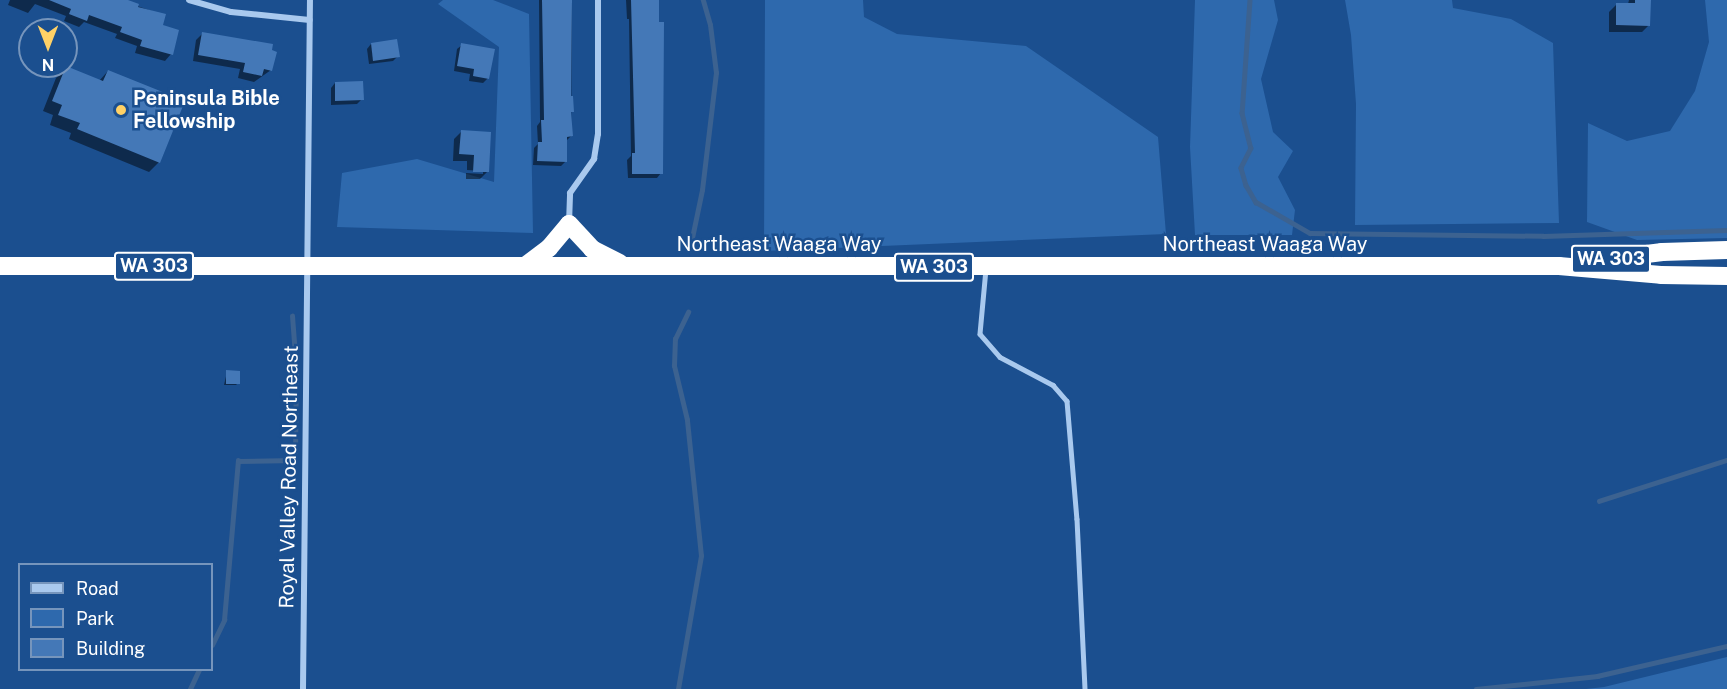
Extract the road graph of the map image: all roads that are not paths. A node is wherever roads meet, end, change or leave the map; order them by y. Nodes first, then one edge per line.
1 (189, 0) edge
2 (310, 0) edge
3 (598, 0) edge
4 (310, 20) junction
5 (569, 224) junction
6 (1727, 250) edge
7 (0, 266) edge
8 (309, 266) junction
9 (525, 266) junction
10 (629, 266) junction
11 (1559, 266) junction
12 (986, 267) junction
13 (1727, 276) edge
14 (303, 689) edge
15 (1085, 689) edge

1 - 4 street
2 - 4 street, Royal Valley Road Northeast
3 - 5 street
4 - 8 street, Royal Valley Road Northeast
5 - 9 highway
5 - 10 highway
6 - 11 highway, WA 303
7 - 8 highway, Northeast Waaga Way / WA 303
8 - 9 highway, Northeast Waaga Way / WA 303
8 - 14 street, Royal Valley Road Northeast
9 - 10 highway, Northeast Waaga Way / WA 303
10 - 12 highway, Northeast Waaga Way / WA 303
11 - 12 highway, Northeast Waaga Way / WA 303
11 - 13 highway, WA 303
12 - 15 lane

